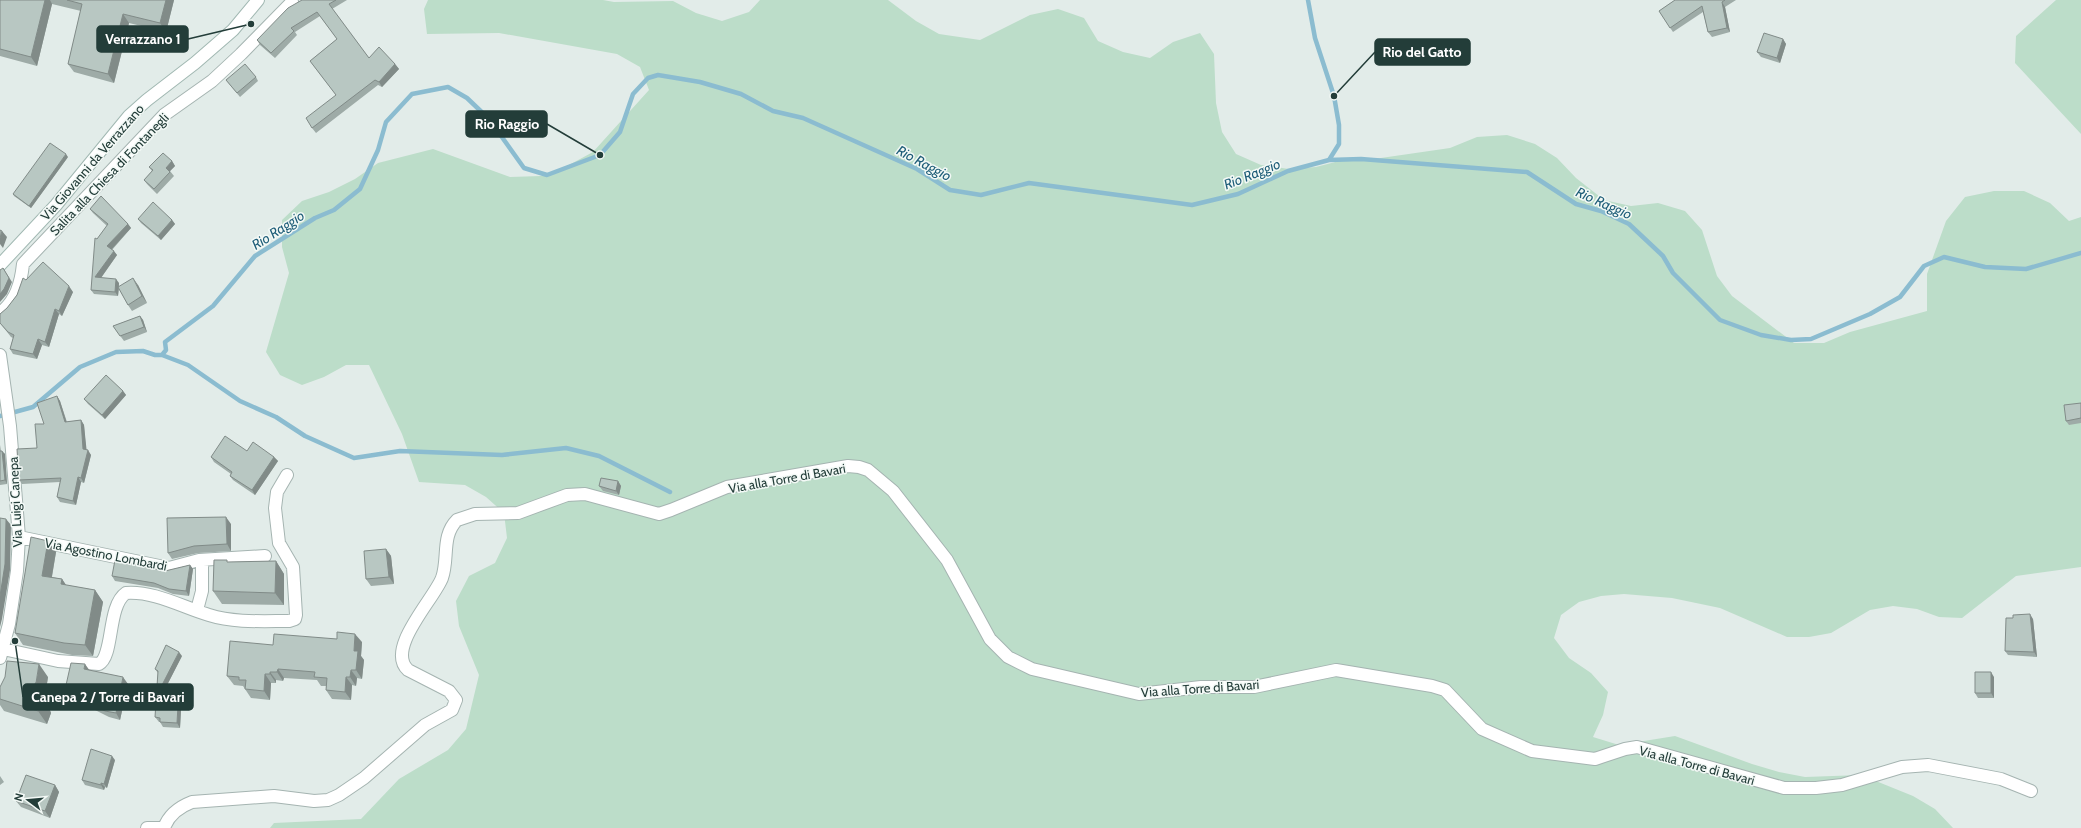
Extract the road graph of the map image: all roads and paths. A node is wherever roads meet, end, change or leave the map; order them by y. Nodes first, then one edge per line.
1 (258, 0) edge
2 (292, 2) dead end
3 (0, 265) edge
4 (0, 313) edge
5 (0, 355) edge
6 (287, 475) dead end
7 (18, 537) junction
8 (265, 556) dead end
9 (202, 560) junction
10 (197, 610) junction
11 (2, 654) edge
12 (2032, 791) dead end
13 (147, 828) edge
14 (164, 828) edge

1 - 3 street, Via Giovanni da Verrazzano
2 - 4 street, Salita alla Chiesa di Fontanegli
5 - 7 street, Via Luigi Canepa
6 - 10 street
7 - 9 street, Via Agostino Lombardi
7 - 11 street, Via Luigi Canepa
8 - 9 street, Via Agostino Lombardi
9 - 10 street
10 - 11 street, Via Luigi Canepa
12 - 14 street, Via alla Torre di Bavari
13 - 14 street, Via alla Torre di Bavari

